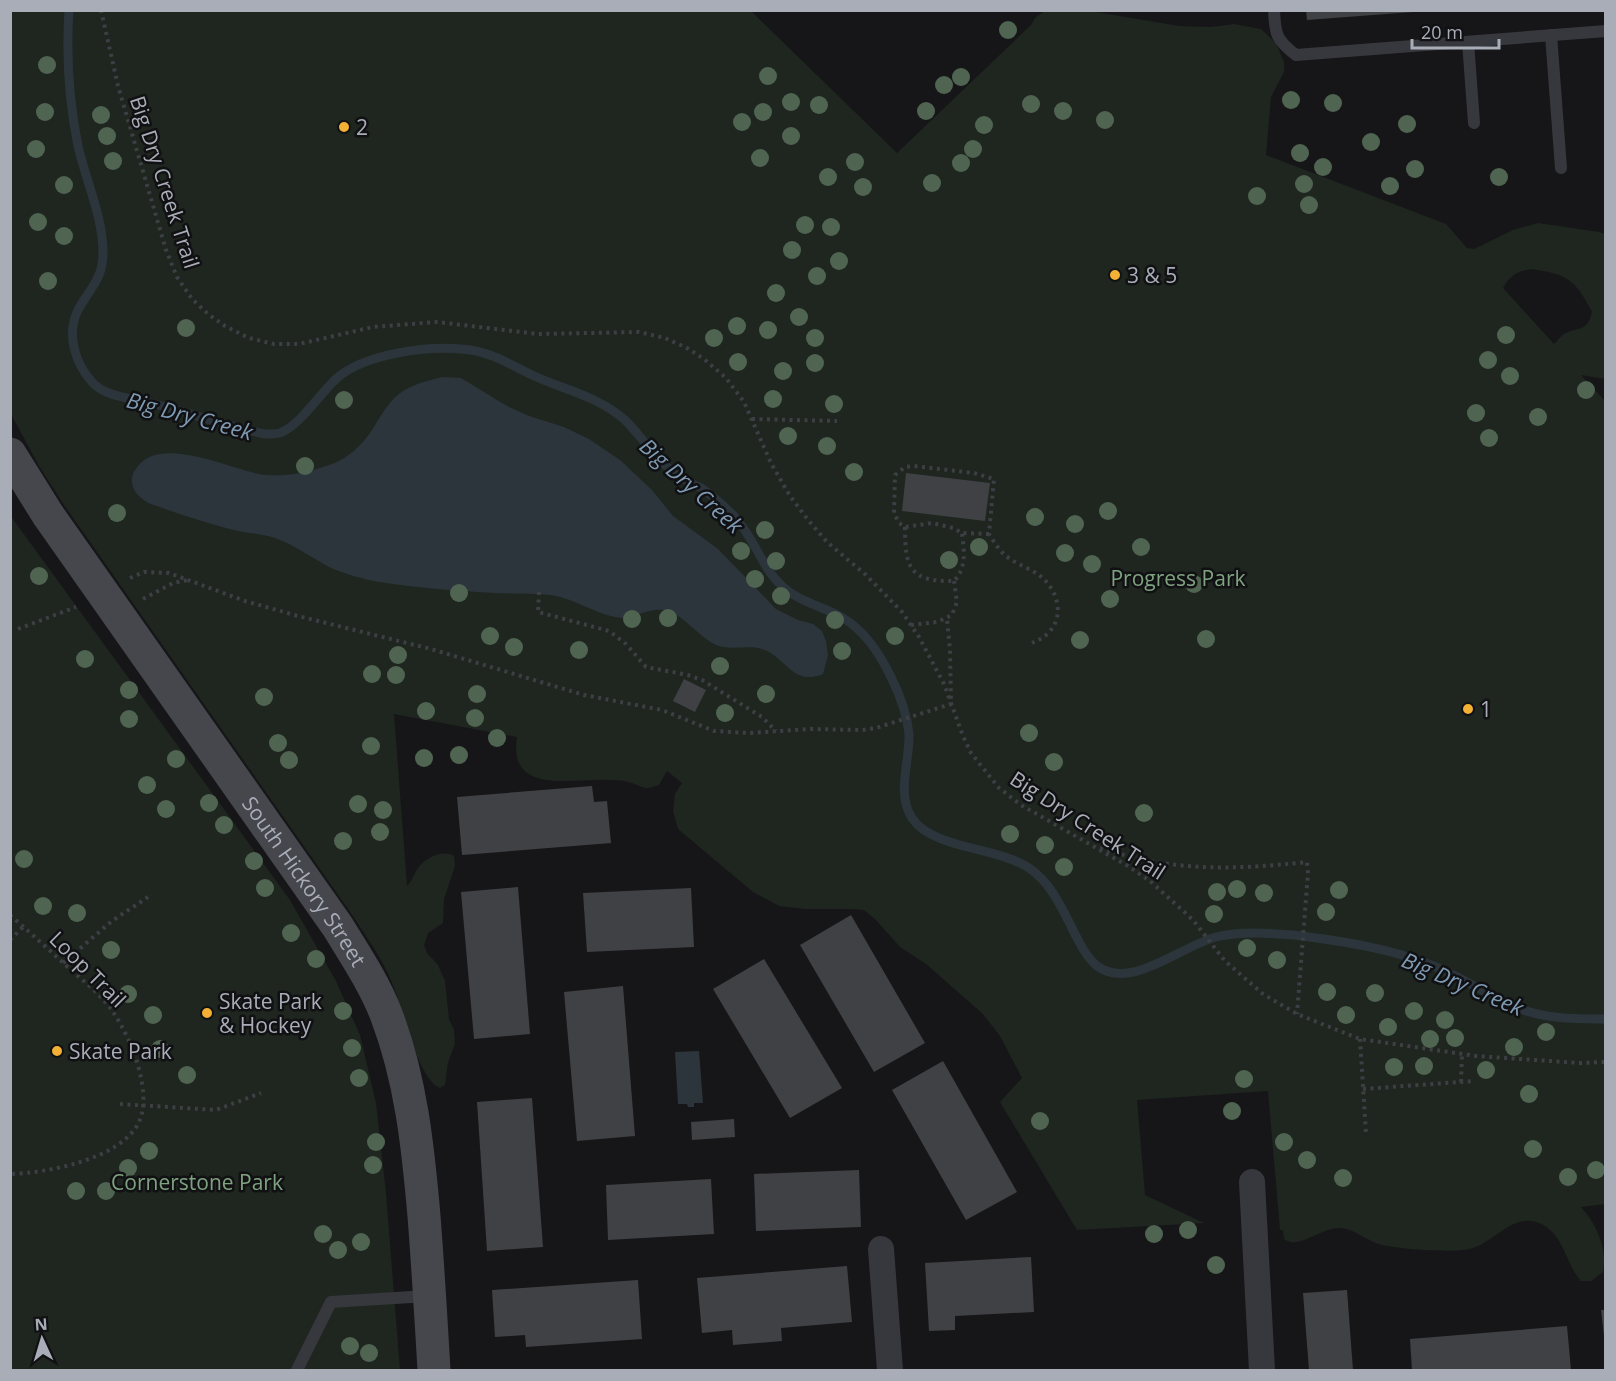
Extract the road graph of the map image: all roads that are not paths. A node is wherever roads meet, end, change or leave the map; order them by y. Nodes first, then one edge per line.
1 (1274, 10) edge
2 (1605, 31) edge
3 (1551, 35) junction
4 (1468, 42) junction
5 (1474, 123) dead end
6 (1562, 168) dead end
7 (10, 454) edge
8 (1252, 1182) dead end
9 (881, 1249) dead end
10 (430, 1296) junction
11 (297, 1371) edge
12 (434, 1371) edge
13 (890, 1371) edge
14 (1262, 1371) edge

1 - 4 lane
2 - 3 lane
3 - 4 lane
3 - 6 lane
4 - 5 lane
7 - 10 street, South Hickory Street
8 - 14 street
9 - 13 street
10 - 11 lane
10 - 12 street, South Hickory Street

